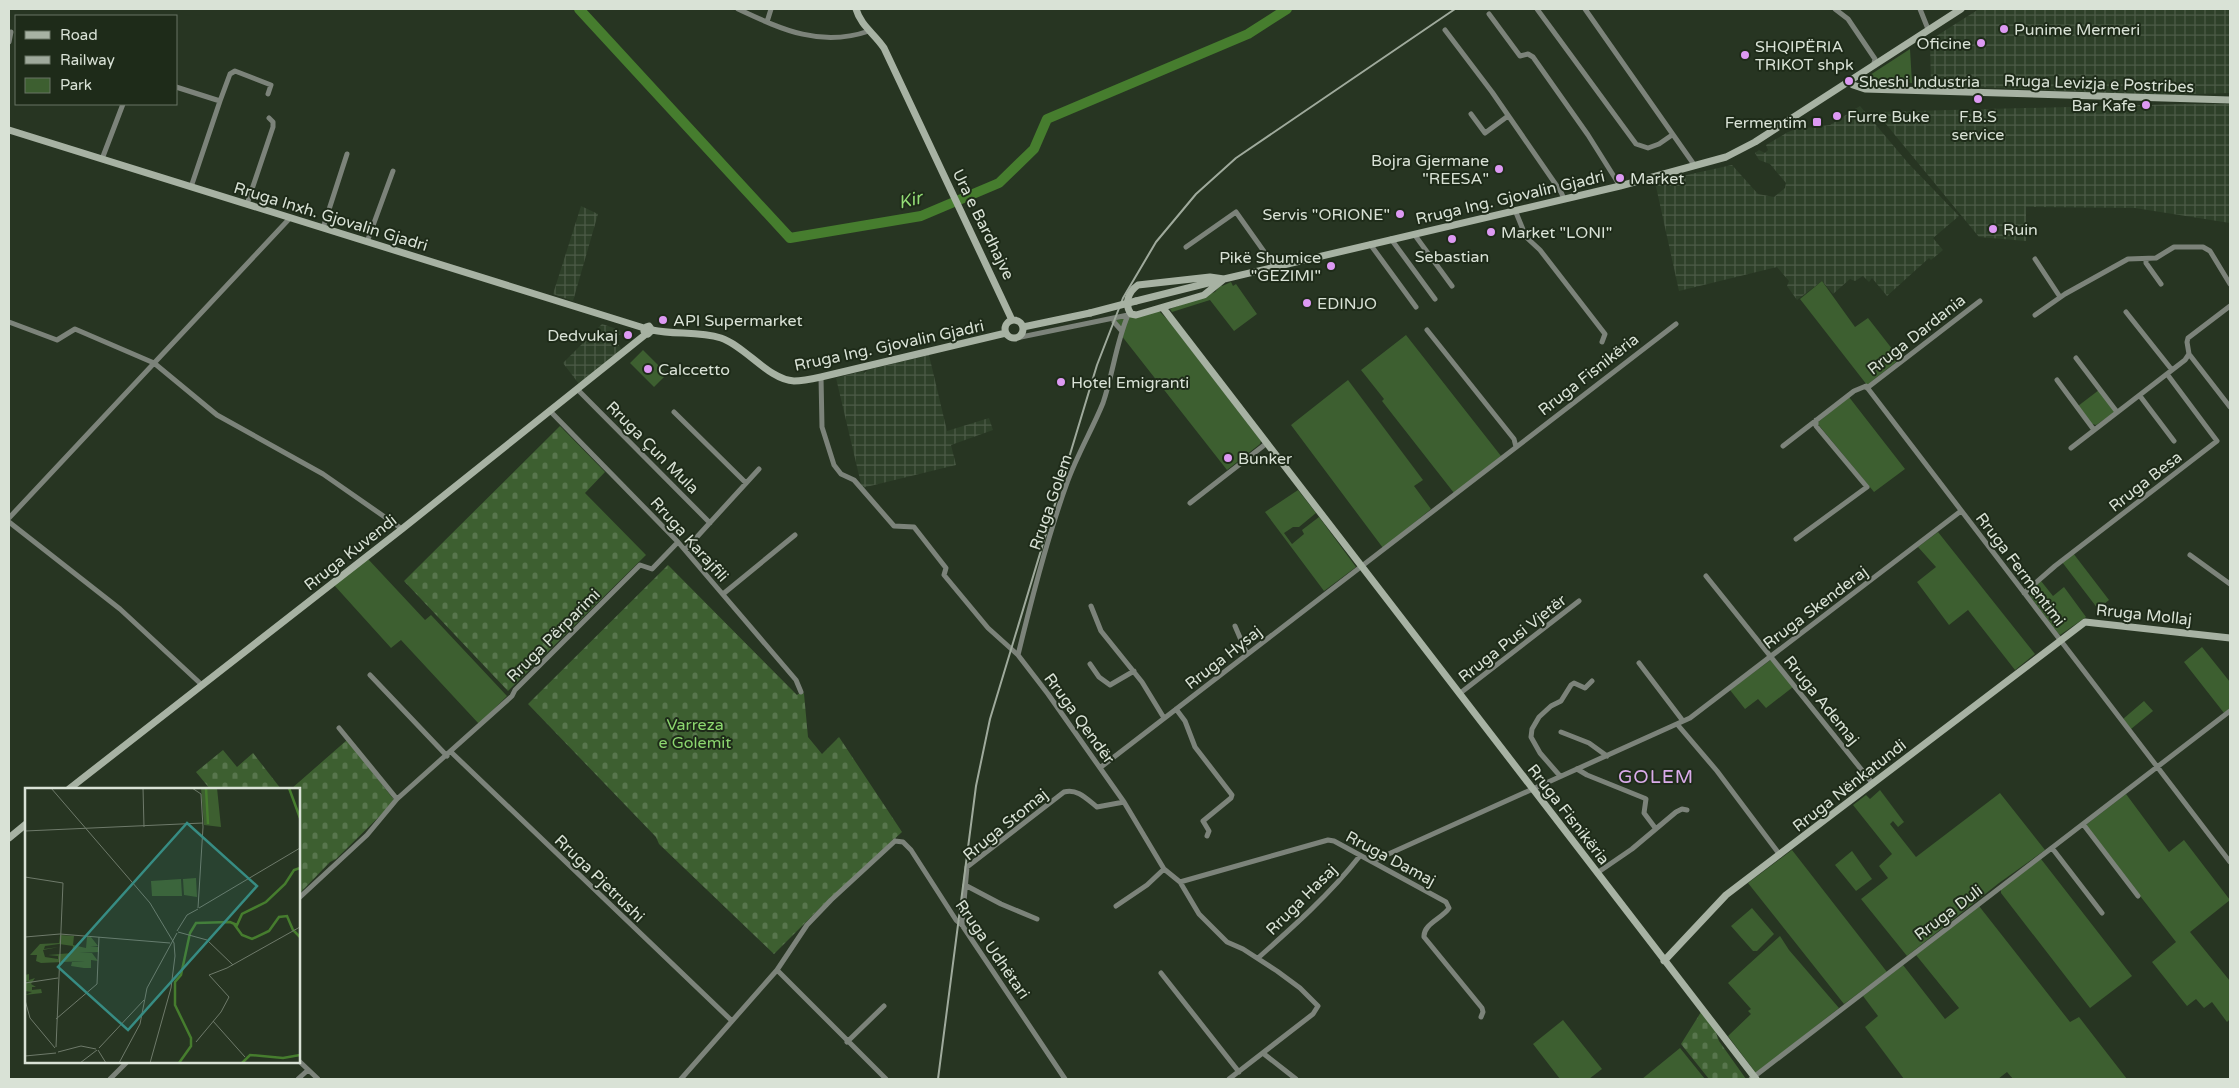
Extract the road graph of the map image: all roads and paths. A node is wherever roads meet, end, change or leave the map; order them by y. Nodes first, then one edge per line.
1 (738, 9) edge
2 (771, 9) edge
3 (856, 9) edge
4 (1537, 9) edge
5 (1585, 9) edge
6 (1835, 9) edge
7 (1920, 9) edge
8 (1961, 9) edge
9 (1489, 14) dead end
10 (767, 22) junction
11 (1928, 29) junction
12 (1445, 30) dead end
13 (869, 31) junction
14 (12, 32) edge
15 (9, 42) edge
16 (1874, 64) junction
17 (1849, 80) junction
18 (178, 87) edge
19 (268, 94) dead end
20 (220, 100) junction
21 (2230, 100) edge
22 (123, 105) edge
23 (1471, 114) dead end
24 (1508, 116) junction
25 (269, 118) dead end
26 (9, 130) edge
27 (1672, 134) junction
28 (347, 154) dead end
29 (102, 159) junction
30 (1695, 166) junction
31 (394, 171) dead end
32 (1620, 186) junction
33 (191, 187) junction
34 (1564, 199) junction
35 (247, 204) junction
36 (1515, 210) junction
37 (290, 218) junction
38 (322, 228) junction
39 (1414, 234) junction
40 (1391, 239) junction
41 (367, 242) junction
42 (1370, 244) junction
43 (1186, 247) dead end
44 (2035, 259) dead end
45 (2146, 260) junction
46 (1275, 267) junction
47 (1224, 279) junction
48 (2161, 284) dead end
49 (2230, 284) edge
50 (1452, 286) dead end
51 (2060, 297) junction
52 (1435, 299) dead end
53 (1980, 301) dead end
54 (2230, 306) edge
55 (1416, 307) dead end
56 (1163, 308) junction
57 (2126, 312) dead end
58 (1129, 315) junction
59 (2035, 315) dead end
60 (1114, 318) junction
61 (1012, 320) junction
62 (9, 322) edge
63 (1676, 324) dead end
64 (1023, 327) junction
65 (1121, 330) junction
66 (1427, 330) dead end
67 (647, 331) junction
68 (1006, 333) junction
69 (670, 334) joint
70 (1016, 338) junction
71 (1602, 342) dead end
72 (2189, 354) junction
73 (2076, 358) dead end
74 (154, 362) junction
75 (2169, 372) junction
76 (821, 377) junction
77 (2056, 380) dead end
78 (1866, 387) junction
79 (577, 389) junction
80 (2140, 396) junction
81 (2230, 407) edge
82 (550, 411) junction
83 (674, 412) dead end
84 (2117, 412) junction
85 (1816, 420) junction
86 (2094, 430) junction
87 (2174, 442) dead end
88 (1267, 443) junction
89 (1783, 446) dead end
90 (1516, 447) junction
91 (2071, 448) dead end
92 (759, 469) dead end
93 (746, 483) junction
94 (1190, 503) dead end
95 (1961, 511) junction
96 (9, 518) edge
97 (9, 522) edge
98 (710, 523) junction
99 (402, 529) junction
100 (795, 535) dead end
101 (1796, 539) dead end
102 (678, 542) junction
103 (685, 550) junction
104 (2190, 555) dead end
105 (1361, 566) junction
106 (1706, 576) dead end
107 (2230, 584) edge
108 (2024, 593) junction
109 (723, 594) junction
110 (1580, 601) dead end
111 (1091, 606) dead end
112 (1235, 626) dead end
113 (2230, 638) edge
114 (2060, 640) junction
115 (1247, 654) junction
116 (1018, 655) junction
117 (1771, 656) junction
118 (1639, 663) dead end
119 (1090, 664) dead end
120 (1134, 671) junction
121 (370, 675) dead end
122 (1592, 681) dead end
123 (202, 685) junction
124 (800, 692) dead end
125 (1459, 694) junction
126 (1176, 709) junction
127 (2230, 711) edge
128 (1164, 718) junction
129 (1680, 722) junction
130 (339, 728) dead end
131 (1561, 732) dead end
132 (449, 754) junction
133 (1606, 756) junction
134 (1101, 767) junction
135 (2158, 767) junction
136 (1577, 769) junction
137 (1560, 776) junction
138 (1873, 784) junction
139 (71, 788) edge
140 (1532, 789) junction
141 (397, 799) junction
142 (1124, 802) junction
143 (1687, 810) dead end
144 (2083, 824) junction
145 (25, 825) edge
146 (1656, 829) junction
147 (1207, 836) dead end
148 (9, 838) edge
149 (2052, 848) junction
150 (1780, 855) junction
151 (1359, 856) junction
152 (1373, 861) junction
153 (2230, 862) edge
154 (1164, 869) junction
155 (1597, 873) junction
156 (1180, 882) junction
157 (965, 885) junction
158 (2138, 896) dead end
159 (300, 897) edge
160 (1116, 906) dead end
161 (2102, 913) dead end
162 (1037, 919) dead end
163 (962, 925) junction
164 (1258, 958) junction
165 (1664, 961) junction
166 (777, 970) junction
167 (1161, 973) dead end
168 (884, 1006) dead end
169 (1480, 1017) dead end
170 (732, 1021) junction
171 (847, 1042) junction
172 (1264, 1054) junction
173 (300, 1062) edge
174 (126, 1063) edge
175 (308, 1070) junction
176 (1239, 1072) junction
177 (1753, 1078) edge
178 (110, 1079) edge
179 (298, 1079) edge
180 (318, 1079) edge
181 (681, 1079) edge
182 (886, 1079) edge
183 (1065, 1079) edge
184 (1229, 1079) edge
185 (1296, 1079) edge

1 - 10 street
2 - 10 street
3 - 13 street, Ura e Bardhajve
4 - 27 street
5 - 27 street
6 - 16 street
7 - 11 street
8 - 11 street, Rruga Ing. Gjovalin Gjadri
9 - 32 street
10 - 13 street
11 - 16 street, Rruga Ing. Gjovalin Gjadri
12 - 24 street
13 - 61 street, Ura e Bardhajve
14 - 15 street
16 - 17 street, Rruga Ing. Gjovalin Gjadri
17 - 21 street, Rruga Levizja e Postribes
17 - 30 street, Rruga Ing. Gjovalin Gjadri
18 - 20 street
19 - 20 street
20 - 33 street
22 - 29 street
23 - 24 street
24 - 34 street
25 - 35 street
26 - 29 street, Rruga Inxh. Gjovalin Gjadri
27 - 30 street
28 - 38 street
29 - 33 street, Rruga Inxh. Gjovalin Gjadri
30 - 32 street, Rruga Ing. Gjovalin Gjadri
31 - 41 street
32 - 34 street, Rruga Ing. Gjovalin Gjadri
33 - 35 street, Rruga Inxh. Gjovalin Gjadri
34 - 36 street, Rruga Ing. Gjovalin Gjadri
35 - 37 street, Rruga Inxh. Gjovalin Gjadri
36 - 39 street, Rruga Ing. Gjovalin Gjadri
36 - 71 street
37 - 38 street, Rruga Inxh. Gjovalin Gjadri
37 - 74 street
38 - 41 street, Rruga Inxh. Gjovalin Gjadri
39 - 40 street, Rruga Ing. Gjovalin Gjadri
39 - 50 street
40 - 42 street, Rruga Ing. Gjovalin Gjadri
40 - 52 street
41 - 67 street, Rruga Inxh. Gjovalin Gjadri
42 - 46 street, Rruga Ing. Gjovalin Gjadri
42 - 55 street
43 - 46 street
44 - 51 street
45 - 48 street
45 - 49 street
45 - 51 street
46 - 47 street, Rruga Ing. Gjovalin Gjadri
47 - 56 street
47 - 58 street
47 - 64 street, Rruga Ing. Gjovalin Gjadri, bridge
51 - 59 street
53 - 78 street, Rruga Dardania
54 - 72 street
56 - 58 street
56 - 88 street, Rruga Fisnikëria
57 - 75 street
58 - 60 street
58 - 65 street, Rruga Golem
60 - 65 street
60 - 70 street
61 - 64 street
61 - 68 street
62 - 74 street
63 - 90 street, Rruga Fisnikëria
64 - 70 street
65 - 116 street, Rruga Golem
66 - 90 street
67 - 69 street, Rruga Inxh. Gjovalin Gjadri
67 - 79 street, Rruga Kuvendi
68 - 70 street
68 - 76 street, Rruga Ing. Gjovalin Gjadri
69 - 76 street, Rruga Ing. Gjovalin Gjadri
72 - 75 street
72 - 81 street
73 - 84 street
74 - 96 street
74 - 99 street
75 - 80 street
75 - 108 street, Rruga Besa
76 - 116 street, Rruga Qendër
77 - 86 street
78 - 85 street
78 - 95 street, Rruga Fermentimi
79 - 82 street, Rruga Kuvendi
79 - 98 street, Rruga Çun Mula
80 - 84 street
80 - 87 street
82 - 99 street, Rruga Kuvendi
82 - 102 street, Rruga Karajfili
83 - 93 street
84 - 86 street
85 - 89 street
85 - 101 street
86 - 91 street
88 - 94 street
88 - 105 street, Rruga Fisnikëria
90 - 105 street, Rruga Fisnikëria
92 - 93 street
93 - 98 street
95 - 108 street, Rruga Fermentimi
95 - 117 street, Rruga Skenderaj
97 - 123 street
98 - 103 street
99 - 123 street, Rruga Kuvendi
100 - 109 street
102 - 103 street, Rruga Karajfili
102 - 132 street, Rruga Përparimi
103 - 109 street, Rruga Karajfili
104 - 107 street
105 - 115 street, Rruga Hysaj
105 - 125 street, Rruga Fisnikëria
106 - 117 street, Rruga Ademaj
108 - 114 street, Rruga Fermentimi
109 - 124 street, Rruga Karajfili
110 - 125 street, Rruga Pusi Vjetër
111 - 120 street
112 - 115 street
113 - 114 street, Rruga Mollaj
114 - 135 street, Rruga Fermentimi
114 - 138 street, Rruga Nënkatundi
115 - 126 street, Rruga Hysaj
116 - 134 street, Rruga Qendër
117 - 129 street, Rruga Skenderaj
117 - 138 street, Rruga Ademaj
118 - 129 street
119 - 120 street
120 - 128 street
121 - 132 street
122 - 137 street
123 - 139 street, Rruga Kuvendi
125 - 140 street, Rruga Fisnikëria
126 - 128 street, Rruga Hysaj
126 - 147 street
127 - 135 street, Rruga Duli
128 - 134 street, Rruga Hysaj
129 - 133 street, Rruga Skenderaj
129 - 150 street
130 - 141 street
131 - 133 street
132 - 141 street, Rruga Përparimi
132 - 170 street, Rruga Pjetrushi
133 - 136 street, Rruga Skenderaj
134 - 142 street, Rruga Qendër
135 - 144 street, Rruga Duli
135 - 153 street, Rruga Fermentimi
136 - 137 street, Rruga Skenderaj
136 - 146 street
137 - 140 street, Rruga Skenderaj
138 - 150 street, Rruga Nënkatundi
140 - 152 street, Rruga Skenderaj
140 - 155 street, Rruga Fisnikëria
141 - 159 street, Rruga Përparimi
142 - 154 street, Rruga Qendër
142 - 157 street, Rruga Stomaj
143 - 146 street
144 - 149 street, Rruga Duli
144 - 158 street
145 - 148 street
146 - 155 street
149 - 161 street
149 - 177 street, Rruga Duli
150 - 165 street, Rruga Nënkatundi
151 - 152 street, Rruga Damaj
151 - 156 street, Rruga Damaj
151 - 164 street, Rruga Hasaj
152 - 169 street, Rruga Damaj
154 - 156 street, Rruga Qendër
154 - 160 street
155 - 165 street, Rruga Fisnikëria
156 - 164 street, Rruga Qendër
157 - 162 street, Rruga Stomaj
157 - 163 street, Rruga Stomaj
163 - 166 street, Rruga Udhëtari
163 - 183 street, Rruga Udhëtari
164 - 172 street, Rruga Qendër
165 - 177 street, Rruga Fisnikëria
166 - 170 street
166 - 171 street
167 - 176 street
168 - 171 street
170 - 181 street
171 - 182 street
172 - 176 street, Rruga Qendër
172 - 185 street
173 - 175 street
174 - 178 street
175 - 179 street
175 - 180 street
176 - 184 street, Rruga Qendër

